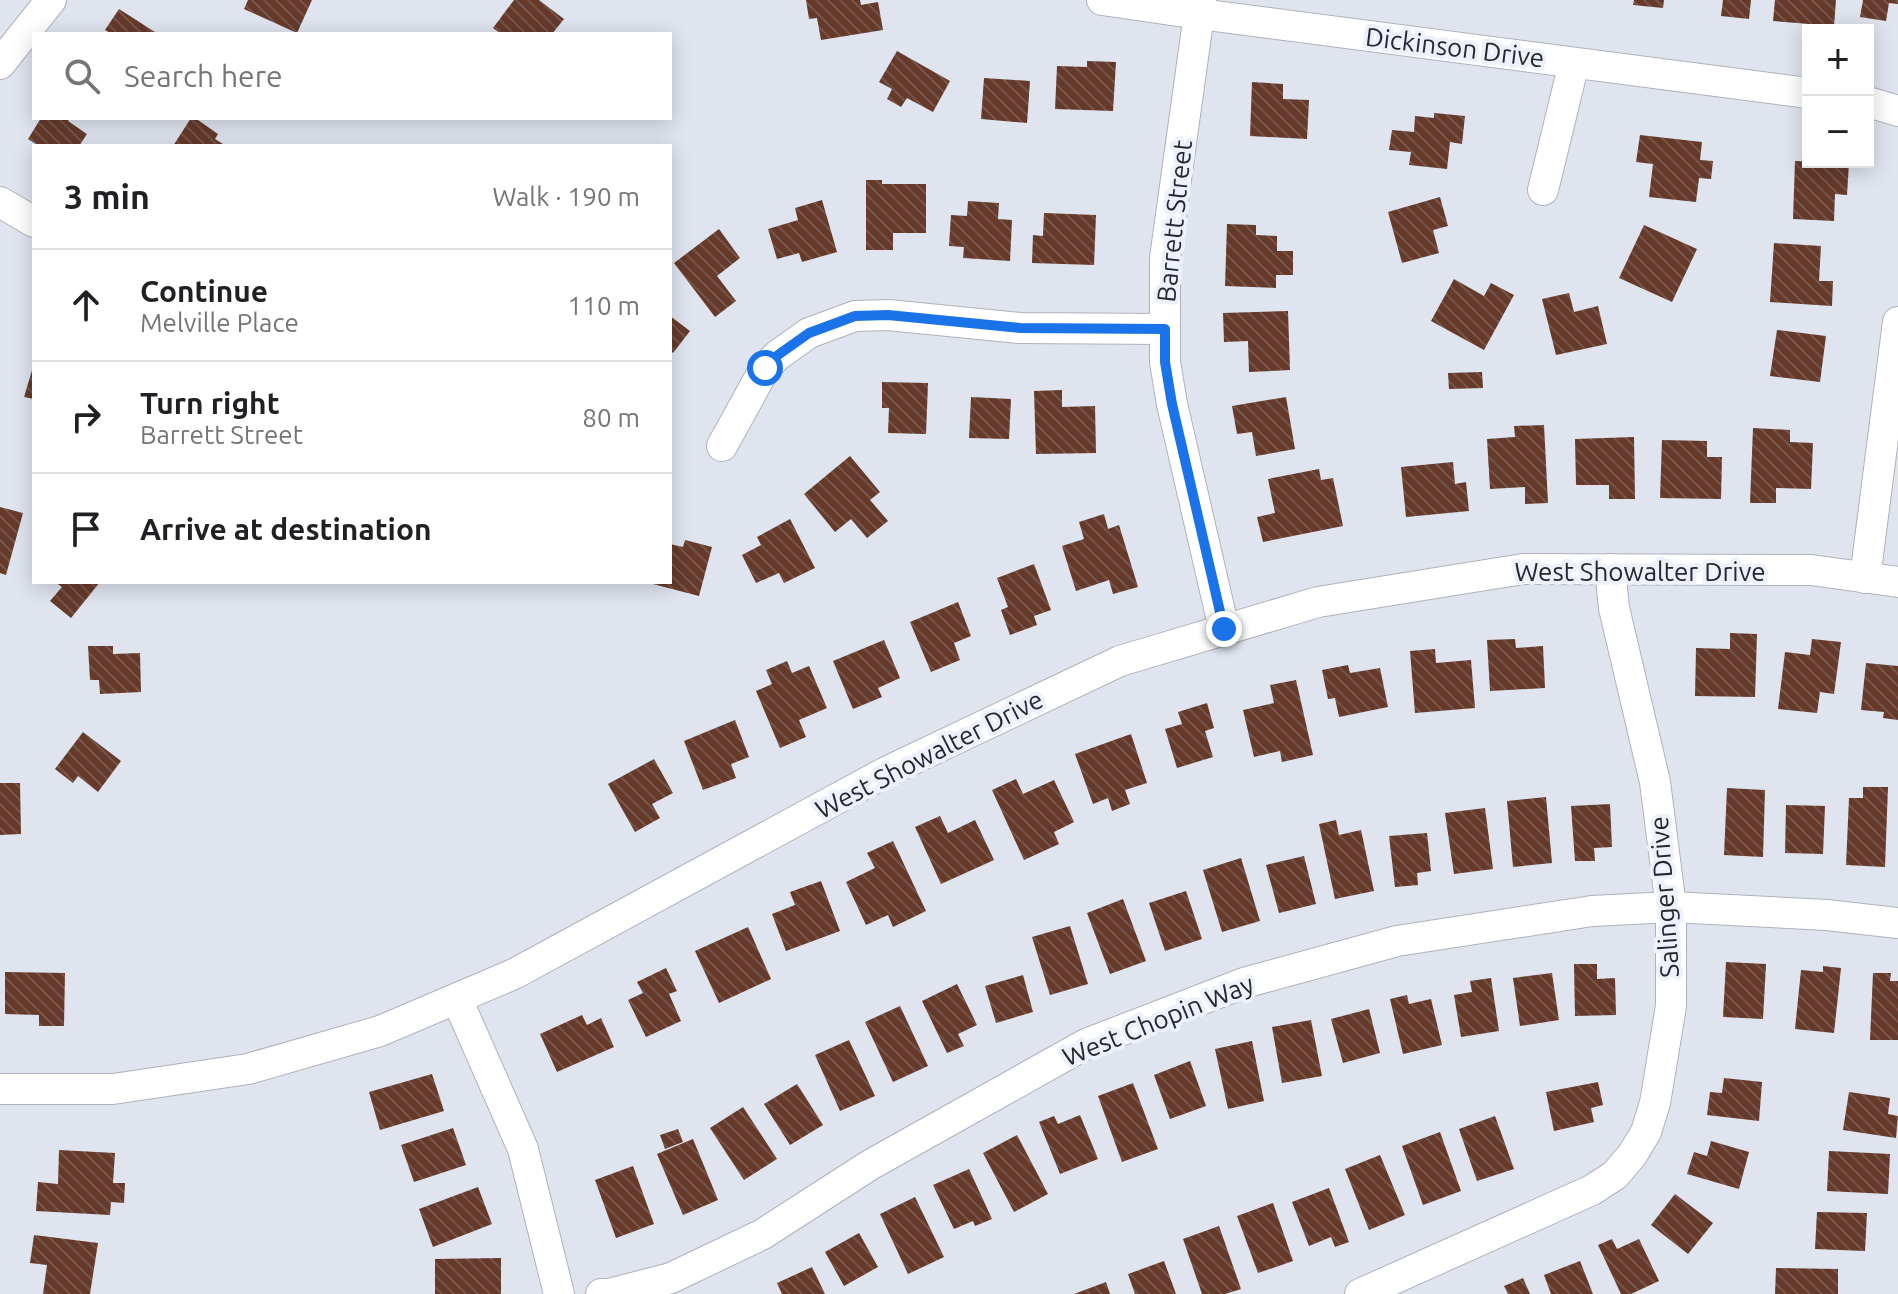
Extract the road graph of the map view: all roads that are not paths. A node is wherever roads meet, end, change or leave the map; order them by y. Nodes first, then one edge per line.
1 (51, 0) edge
2 (1102, 0) edge
3 (1200, 7) edge
4 (1574, 63) junction
5 (0, 64) edge
6 (1802, 92) edge
7 (1874, 104) edge
8 (1898, 111) edge
9 (1543, 190) dead end
10 (0, 202) edge
11 (32, 221) edge
12 (1898, 322) edge
13 (1165, 329) junction
14 (722, 446) dead end
15 (1610, 569) junction
16 (1865, 578) junction
17 (1898, 582) edge
18 (1224, 629) junction
19 (1671, 907) junction
20 (1898, 923) edge
21 (457, 999) junction
22 (0, 1089) edge
23 (559, 1294) edge
24 (601, 1294) edge
25 (1360, 1294) edge

1 - 5 street
2 - 3 street, Dickinson Drive
3 - 4 street, Dickinson Drive
3 - 13 street, Barrett Street
4 - 6 street, Dickinson Drive
4 - 9 street
7 - 8 street
10 - 11 street
12 - 16 street
13 - 14 street
13 - 18 street, Barrett Street
15 - 16 street, West Showalter Drive
15 - 18 street, West Showalter Drive
15 - 19 street, Salinger Drive
16 - 17 street, West Showalter Drive
18 - 21 street, West Showalter Drive
19 - 20 street, West Chopin Way
19 - 24 street, West Chopin Way
19 - 25 street, Salinger Drive
21 - 22 street, West Showalter Drive
21 - 23 street

